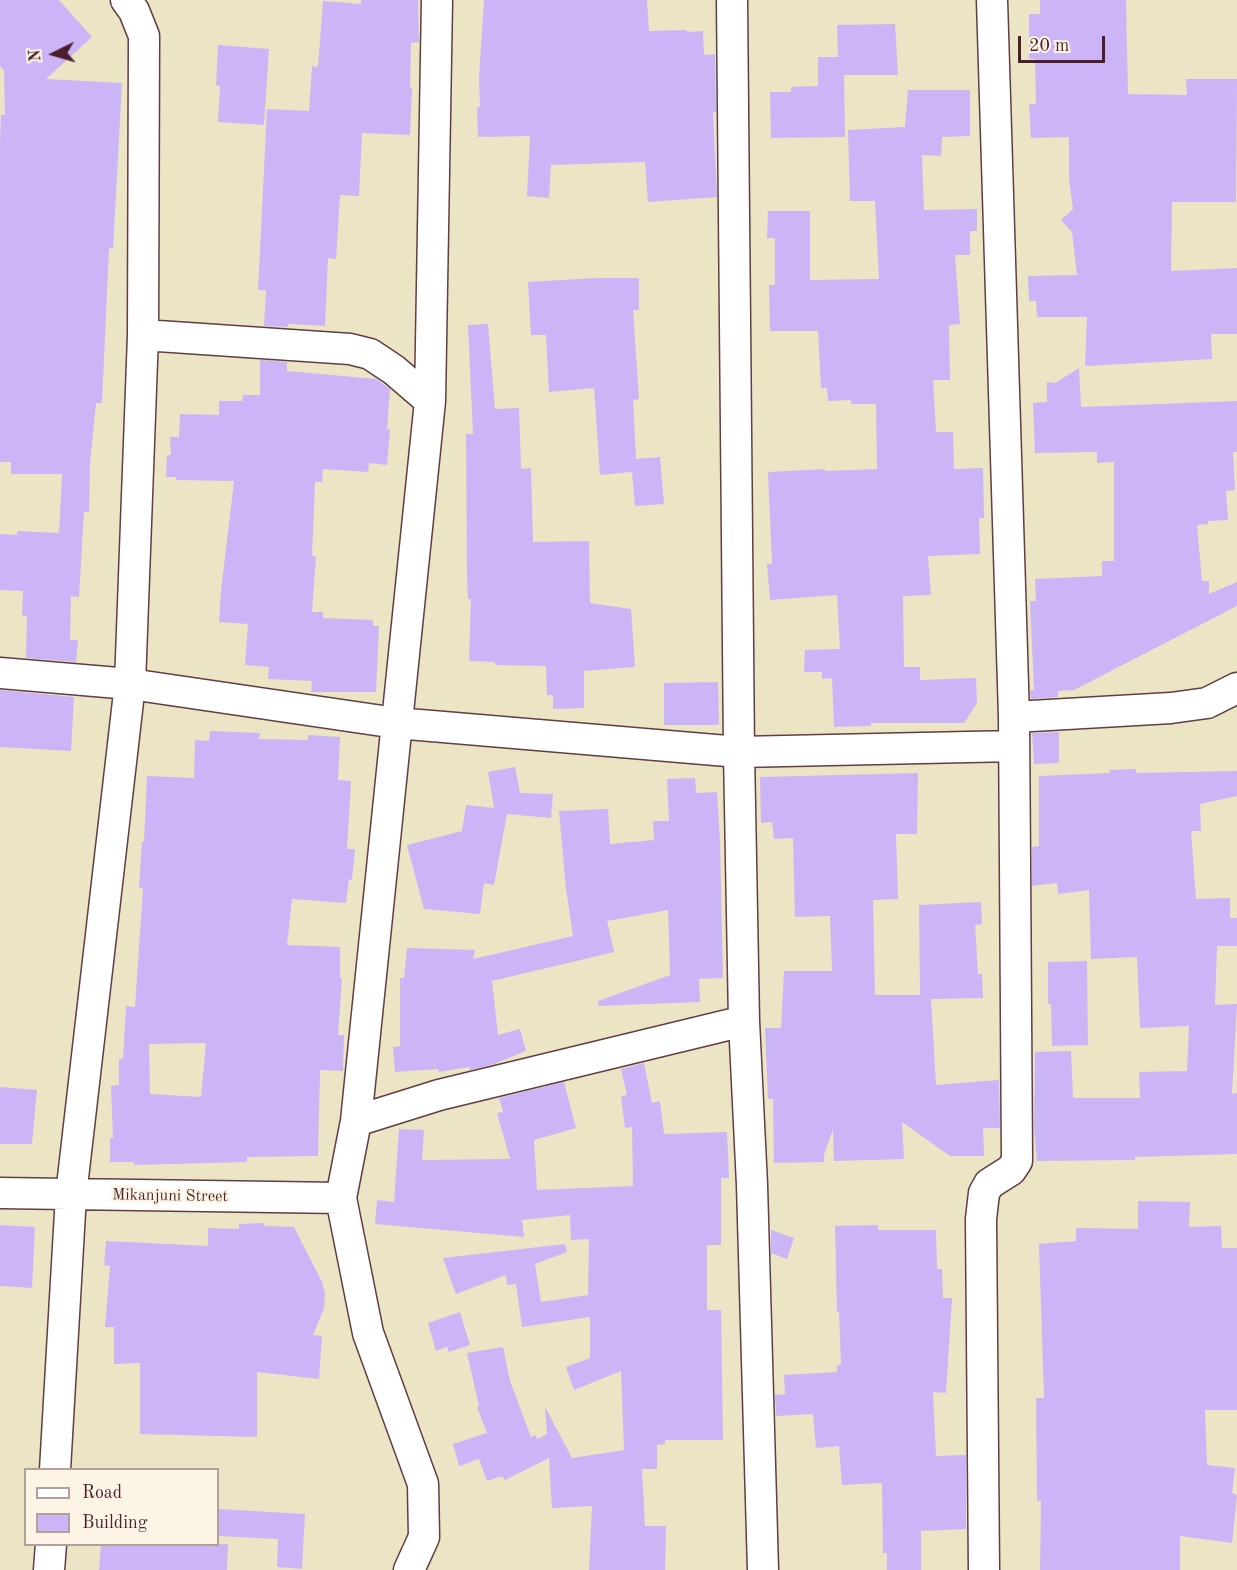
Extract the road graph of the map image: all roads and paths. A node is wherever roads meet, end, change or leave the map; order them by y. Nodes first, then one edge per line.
1 (126, 0) edge
2 (437, 0) edge
3 (732, 0) edge
4 (992, 0) edge
5 (143, 335) junction
6 (430, 401) junction
7 (0, 673) edge
8 (130, 684) junction
9 (1237, 688) edge
10 (396, 723) junction
11 (1014, 732) junction
12 (739, 752) junction
13 (744, 1021) junction
14 (356, 1121) junction
15 (0, 1193) edge
16 (71, 1195) junction
17 (341, 1198) junction
18 (55, 1468) edge
19 (51, 1546) edge
20 (49, 1570) edge
21 (409, 1570) edge
22 (763, 1570) edge
23 (984, 1570) edge

1 - 5 street
2 - 6 street
3 - 12 street
4 - 11 street
5 - 6 street
5 - 8 street
6 - 10 street
7 - 8 street
8 - 10 street
8 - 16 street
9 - 11 street
10 - 12 street
10 - 14 street
11 - 12 street
11 - 23 street
12 - 13 street
13 - 14 street
13 - 22 street
14 - 17 street
15 - 16 street, Mikanjuni Street
16 - 17 street, Mikanjuni Street
16 - 18 street
17 - 21 street
19 - 20 street

